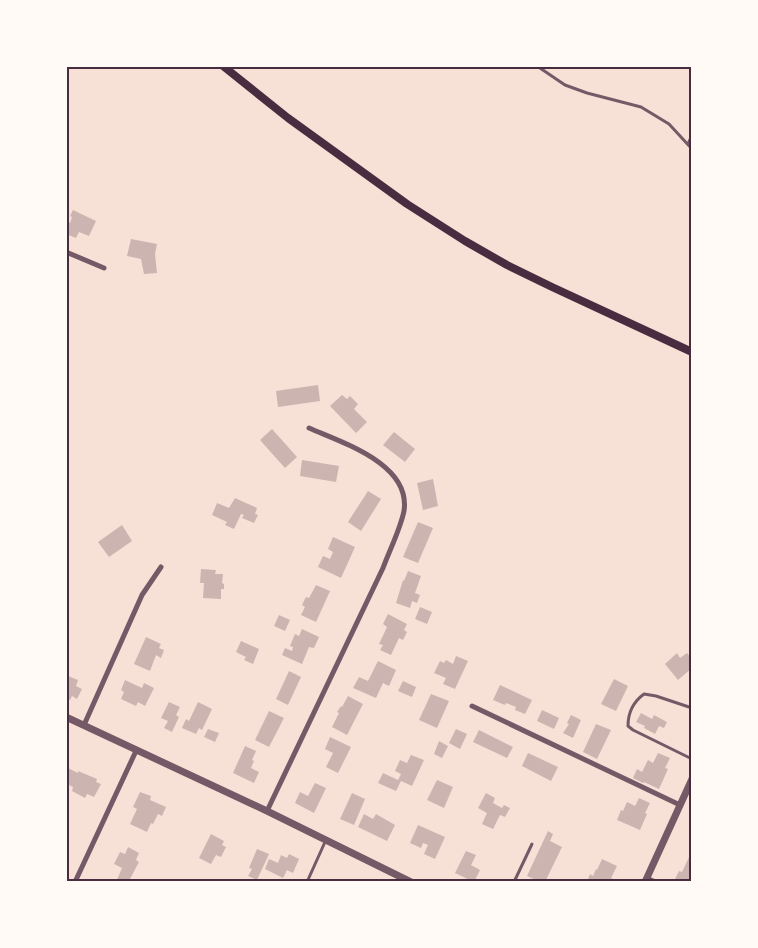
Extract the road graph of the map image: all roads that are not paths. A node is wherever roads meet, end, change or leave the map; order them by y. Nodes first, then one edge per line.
1 (223, 66) edge
2 (537, 66) edge
3 (692, 135) edge
4 (688, 144) junction
5 (692, 149) edge
6 (66, 252) edge
7 (104, 268) dead end
8 (692, 352) edge
9 (309, 428) dead end
10 (161, 567) dead end
11 (472, 706) dead end
12 (692, 708) edge
13 (66, 717) edge
14 (84, 725) junction
15 (136, 751) junction
16 (692, 759) edge
17 (692, 779) edge
18 (680, 805) junction
19 (267, 812) junction
20 (325, 840) junction
21 (532, 844) dead end
22 (395, 874) junction
23 (646, 880) edge
24 (75, 882) edge
25 (307, 882) edge
26 (392, 882) edge
27 (411, 882) edge
28 (514, 882) edge
29 (657, 882) edge

1 - 8 main road
2 - 4 lane
3 - 4 lane
4 - 5 lane
6 - 7 street
9 - 19 street
10 - 14 street
11 - 18 street
12 - 16 lane
13 - 14 street
14 - 15 street
15 - 19 street
15 - 24 street
17 - 18 street
18 - 23 street
19 - 20 street
20 - 22 street
20 - 25 lane
21 - 28 lane
22 - 26 lane
22 - 27 street
23 - 29 lane

